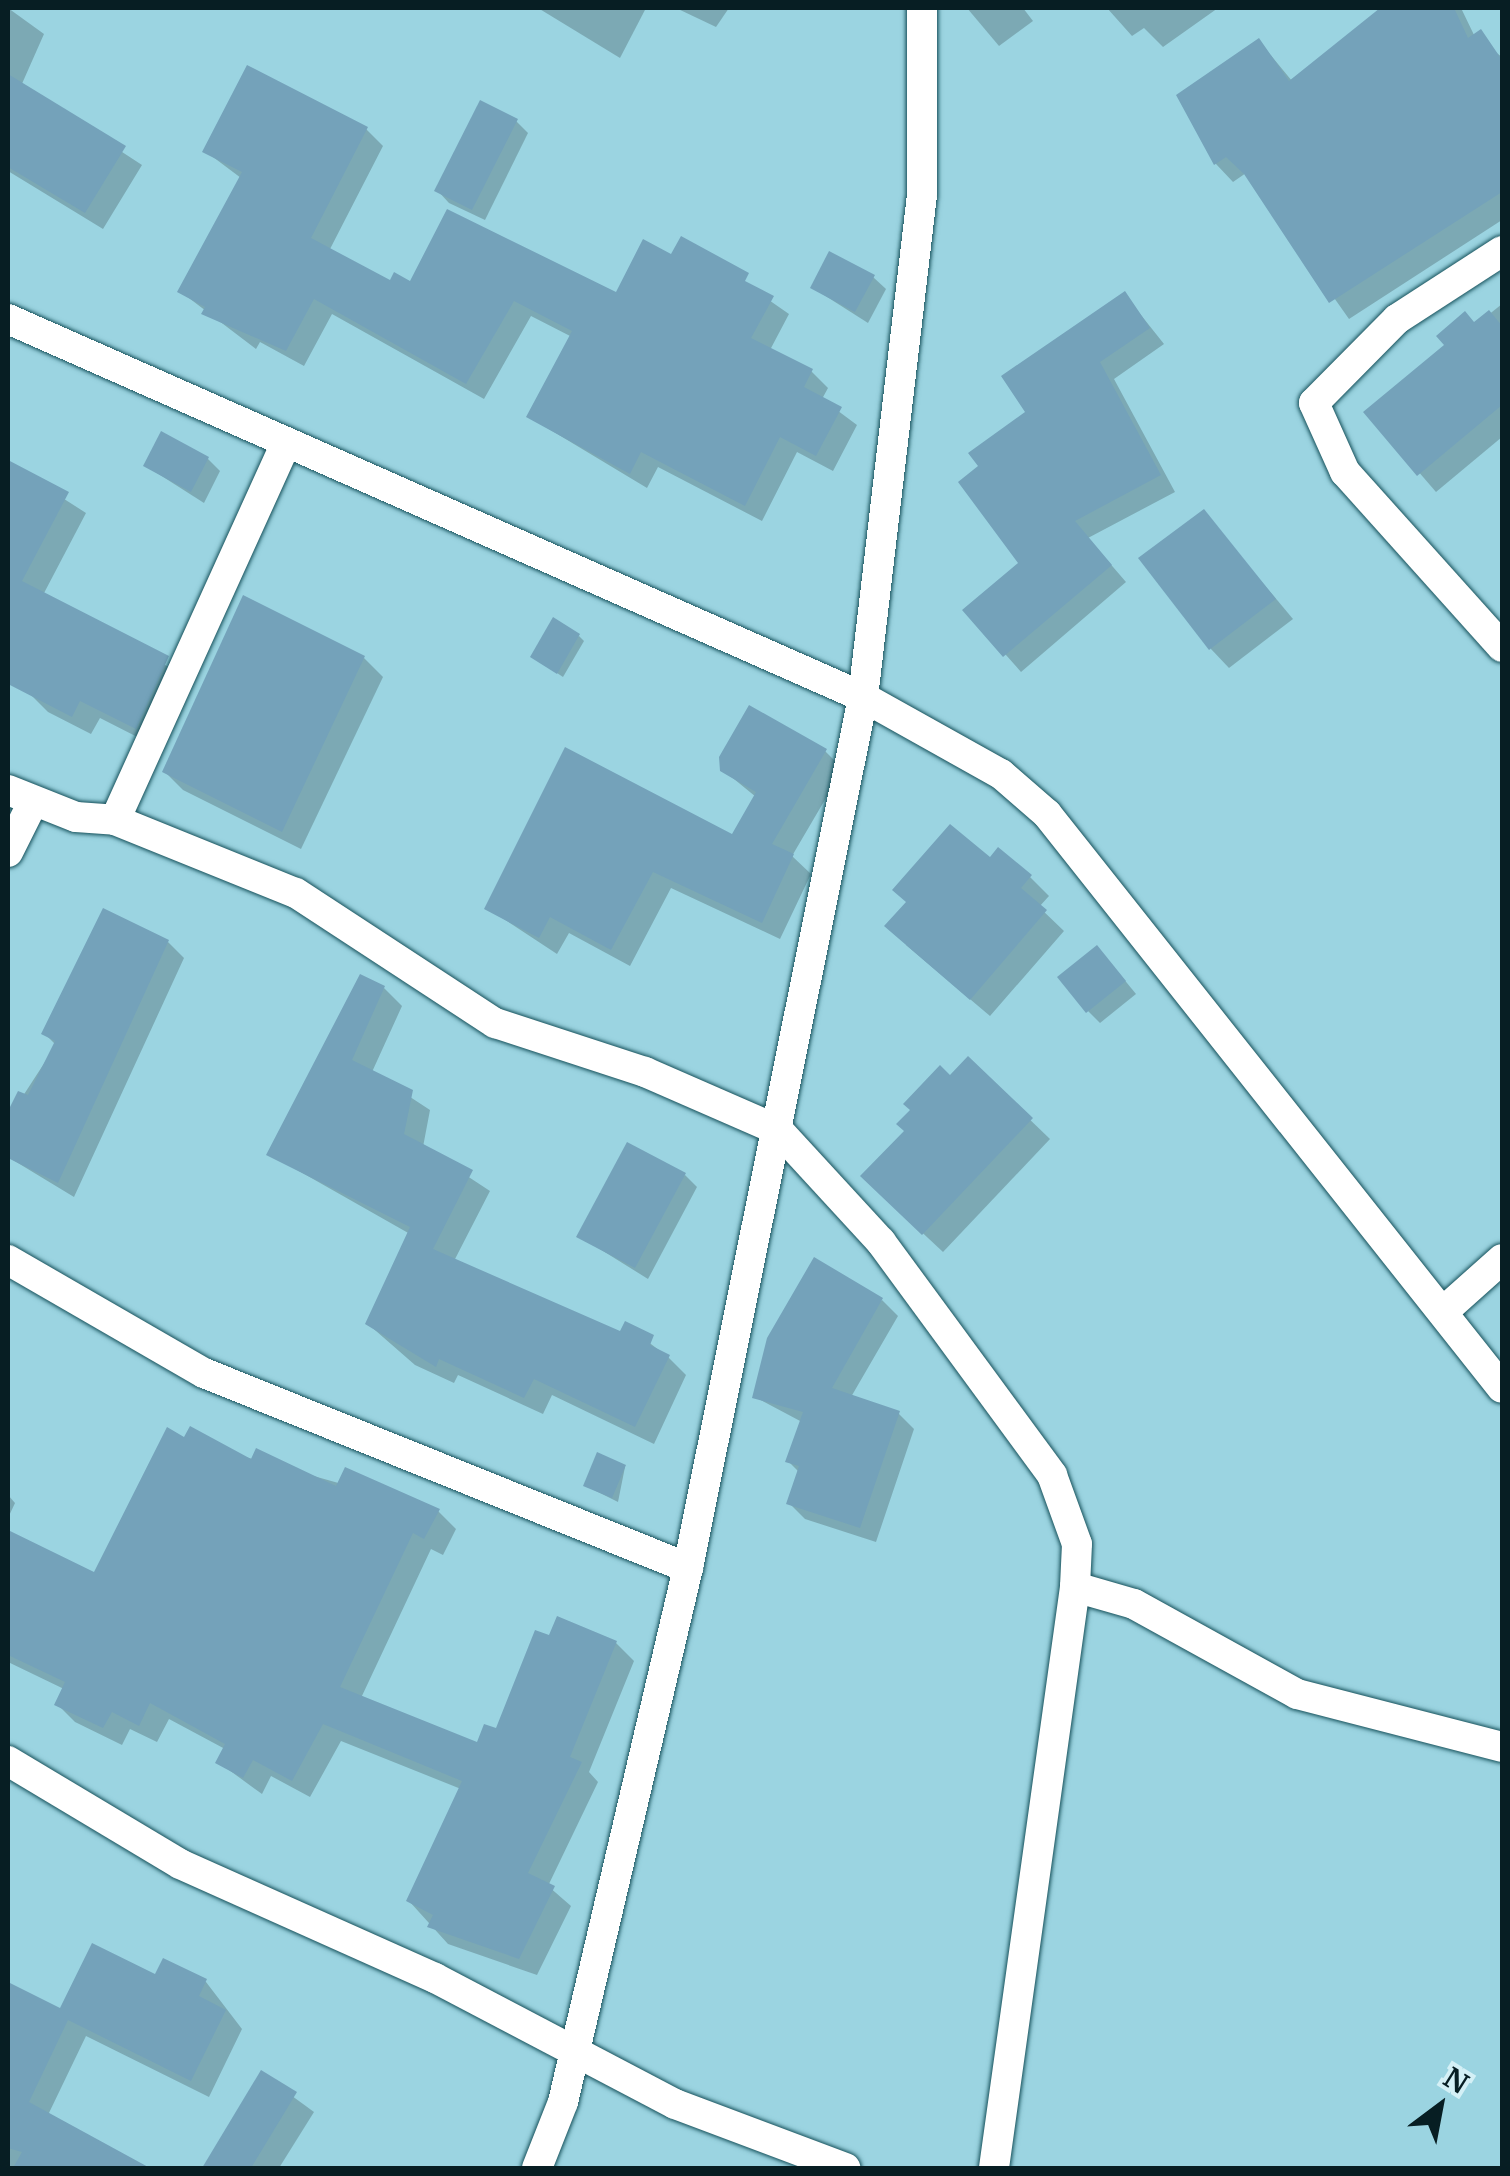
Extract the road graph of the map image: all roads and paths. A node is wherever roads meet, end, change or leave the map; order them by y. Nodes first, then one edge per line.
1 (922, 8) edge
2 (1502, 251) edge
3 (8, 318) edge
4 (286, 444) junction
5 (1502, 646) edge
6 (862, 697) junction
7 (20, 796) edge
8 (115, 820) junction
9 (8, 852) edge
10 (778, 1130) junction
11 (1502, 1258) edge
12 (8, 1260) edge
13 (1445, 1310) junction
14 (1502, 1388) edge
15 (688, 1568) junction
16 (1075, 1587) junction
17 (1501, 1741) edge
18 (8, 1760) edge
19 (573, 2051) junction
20 (538, 2168) edge
21 (844, 2168) edge
22 (994, 2168) edge

1 - 6 street
2 - 5 street
3 - 4 street
4 - 6 street
4 - 8 street
6 - 10 street
6 - 13 street
7 - 8 street
7 - 9 street
8 - 10 street
10 - 15 street
10 - 16 street
11 - 13 street
12 - 15 street
13 - 14 street
15 - 19 street
16 - 17 street
16 - 22 street
18 - 19 street
19 - 20 street
19 - 21 street

